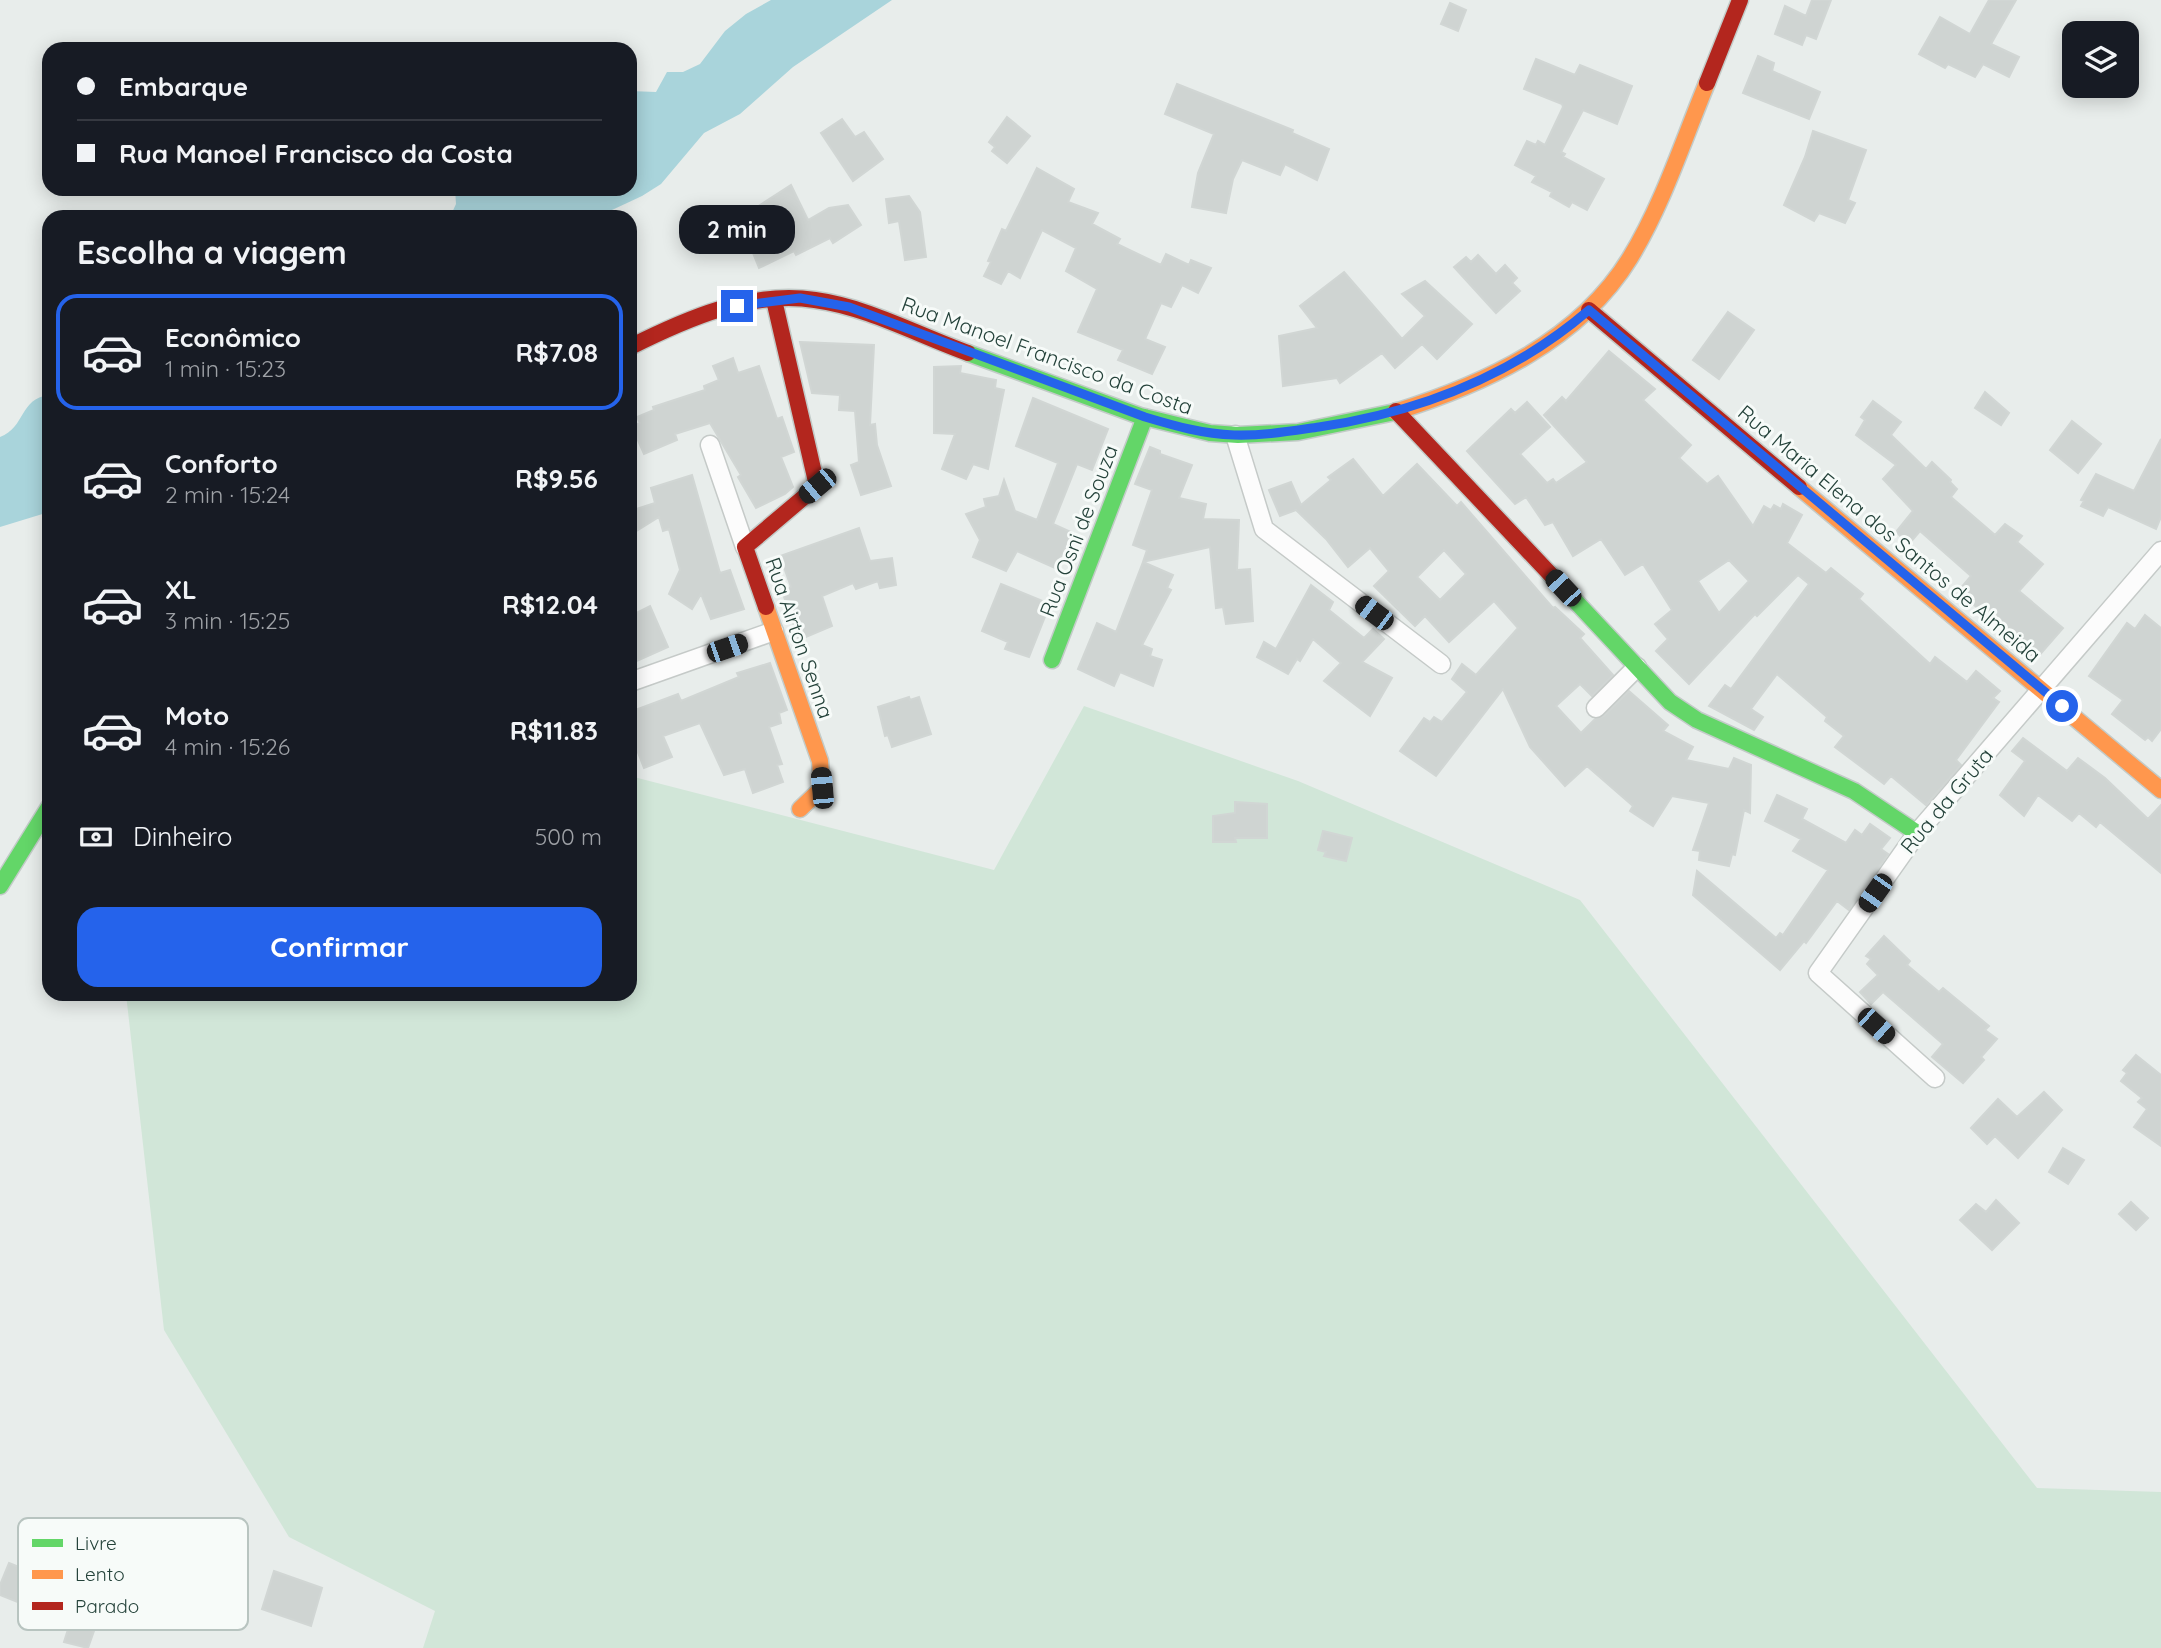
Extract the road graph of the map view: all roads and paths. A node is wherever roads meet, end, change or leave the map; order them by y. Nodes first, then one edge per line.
1 (1740, 0) edge
2 (774, 300) junction
3 (1589, 310) junction
4 (637, 344) edge
5 (1396, 411) junction
6 (1145, 417) junction
7 (1236, 435) junction
8 (710, 445) dead end
9 (745, 547) junction
10 (2161, 551) edge
11 (774, 631) junction
12 (1052, 660) dead end
13 (1441, 664) dead end
14 (1637, 667) junction
15 (637, 679) edge
16 (2042, 689) junction
17 (1596, 708) dead end
18 (2161, 790) edge
19 (800, 809) dead end
20 (42, 818) edge
21 (1917, 833) junction
22 (0, 887) edge
23 (1935, 1078) dead end

1 - 3 street, Rua Manoel Francisco da Costa
2 - 4 street, Rua Manoel Francisco da Costa
2 - 6 street, Rua Manoel Francisco da Costa
2 - 9 street, Rua Airton Senna
3 - 5 street, Rua Manoel Francisco da Costa
3 - 16 street, Rua Maria Elena dos Santos de Almeida
5 - 7 street, Rua Manoel Francisco da Costa
5 - 14 street
6 - 7 street, Rua Manoel Francisco da Costa
6 - 12 street, Rua Osni de Souza
7 - 13 street
8 - 9 street
9 - 11 street, Rua Airton Senna
10 - 16 street, Rua da Gruta
11 - 15 street
11 - 19 street, Rua Airton Senna
14 - 17 street
14 - 21 street
16 - 18 street, Rua Maria Elena dos Santos de Almeida
16 - 21 street, Rua da Gruta
20 - 22 street
21 - 23 street, Rua da Gruta

